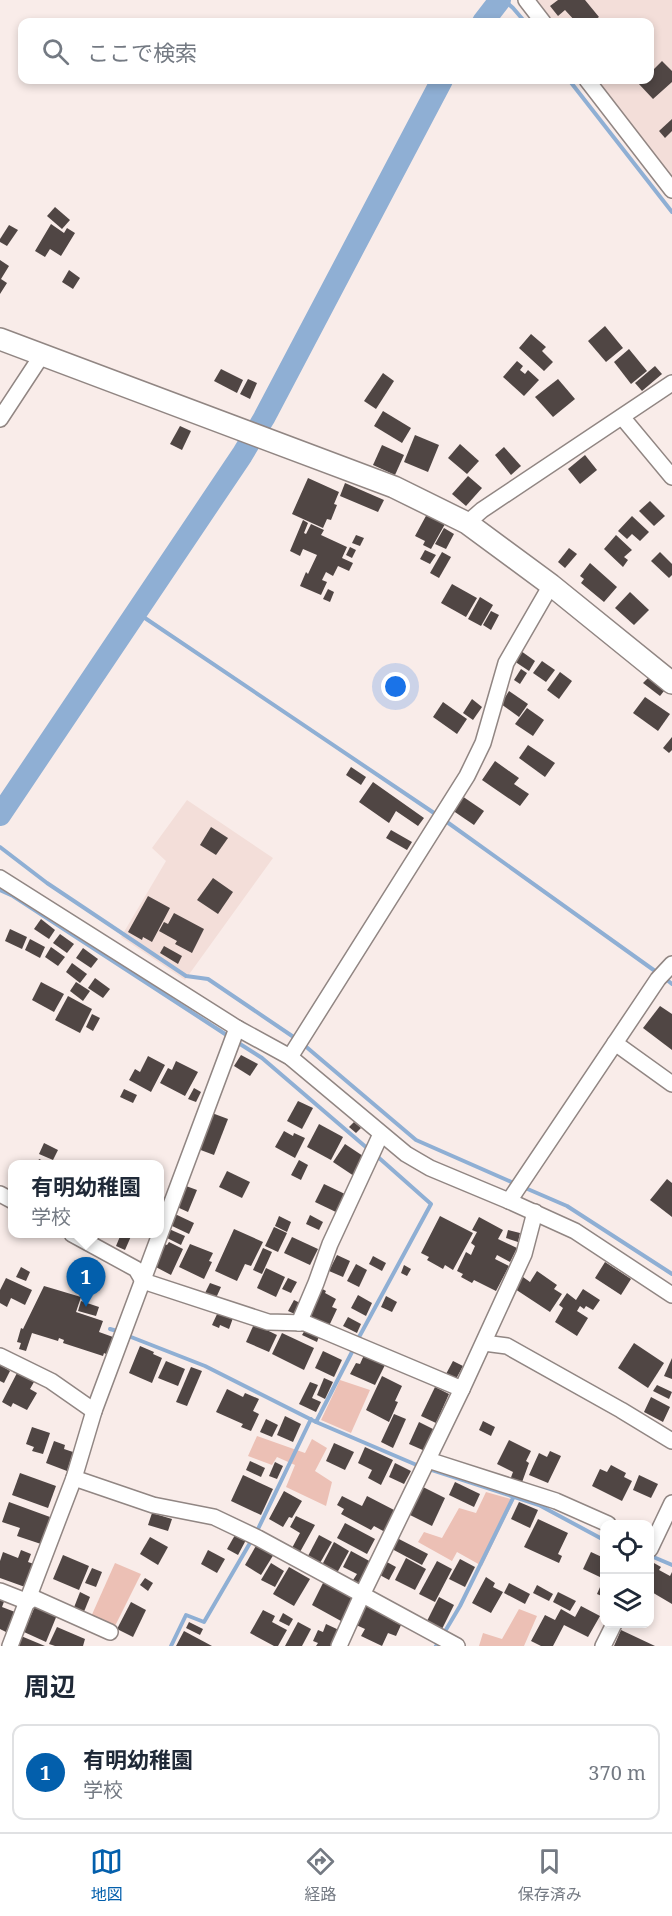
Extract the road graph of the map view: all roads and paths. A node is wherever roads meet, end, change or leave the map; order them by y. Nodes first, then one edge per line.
1 (526, 0) edge
2 (540, 18) edge
3 (590, 84) edge
4 (672, 190) edge
5 (0, 339) edge
6 (42, 355) junction
7 (672, 383) edge
8 (622, 417) junction
9 (0, 418) edge
10 (672, 477) edge
11 (467, 523) junction
12 (551, 585) junction
13 (672, 682) edge
14 (0, 878) edge
15 (672, 964) edge
16 (237, 1028) junction
17 (615, 1042) junction
18 (296, 1046) junction
19 (672, 1084) edge
20 (381, 1134) junction
21 (516, 1190) junction
22 (535, 1212) junction
23 (164, 1224) edge
24 (81, 1238) edge
25 (159, 1238) edge
26 (143, 1281) junction
27 (672, 1295) edge
28 (299, 1323) junction
29 (484, 1343) junction
30 (0, 1356) edge
31 (462, 1389) junction
32 (94, 1411) junction
33 (672, 1441) edge
34 (428, 1460) junction
35 (74, 1478) junction
36 (672, 1503) edge
37 (600, 1520) edge
38 (654, 1538) edge
39 (0, 1591) edge
40 (362, 1594) junction
41 (28, 1602) junction
42 (612, 1628) edge
43 (110, 1632) dead end
44 (10, 1646) edge
45 (339, 1646) edge
46 (457, 1646) edge
47 (603, 1646) edge

1 - 2 street
3 - 4 street
5 - 6 street
6 - 9 street
6 - 11 street
7 - 8 street
8 - 10 street
8 - 11 street
11 - 12 street
12 - 13 street
12 - 18 street
14 - 16 street
15 - 17 street
16 - 18 street
16 - 23 street
17 - 19 street
17 - 21 street
18 - 20 street
20 - 21 street
20 - 28 street
21 - 22 street
22 - 27 street
22 - 29 street
24 - 26 street
25 - 26 street
26 - 28 street
26 - 32 street
28 - 31 street
29 - 31 street
29 - 33 street
30 - 32 street
31 - 34 street
32 - 35 street
34 - 37 street
34 - 40 street
35 - 40 street
35 - 41 street
36 - 38 street
39 - 41 street
40 - 45 street
40 - 46 street
41 - 43 street
41 - 44 street
42 - 47 street

